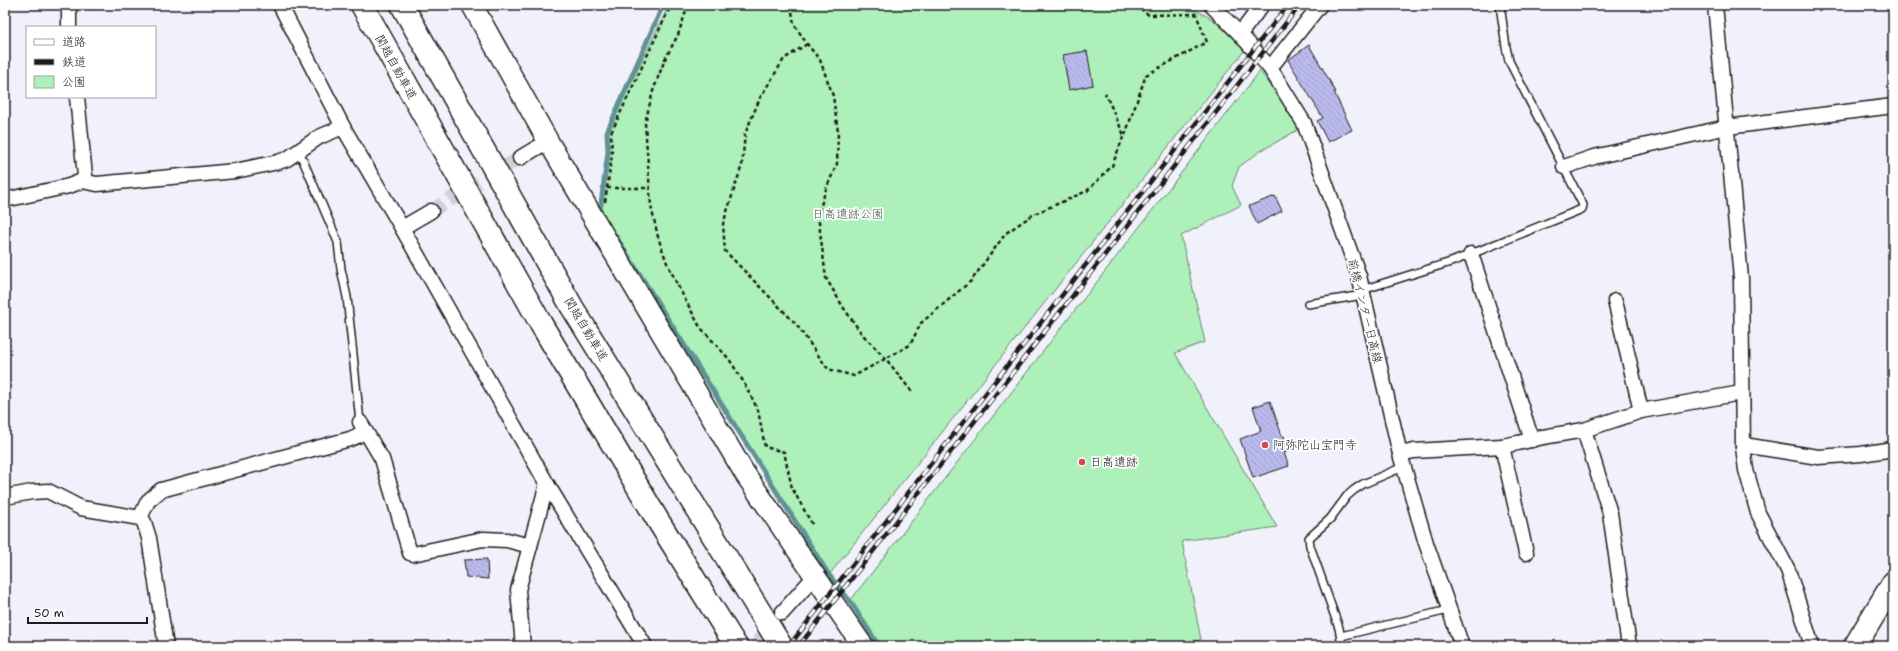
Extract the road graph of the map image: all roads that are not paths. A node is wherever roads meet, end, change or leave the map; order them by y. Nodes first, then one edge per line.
1 (69, 5) edge
2 (280, 5) edge
3 (362, 5) edge
4 (402, 5) edge
5 (472, 5) edge
6 (1210, 5) edge
7 (1262, 5) edge
8 (1320, 5) edge
9 (1500, 5) edge
10 (1715, 5) edge
11 (69, 26) edge
12 (1240, 34) junction
13 (1270, 68) junction
14 (77, 98) edge
15 (1893, 106) edge
16 (343, 127) junction
17 (1727, 127) junction
18 (548, 141) junction
19 (298, 152) junction
20 (520, 158) tunnel mouth
21 (1564, 167) junction
22 (82, 181) junction
23 (5, 200) edge
24 (431, 211) tunnel mouth
25 (402, 228) junction
26 (1471, 254) junction
27 (1363, 292) junction
28 (1615, 301) dead end
29 (1308, 304) dead end
30 (1741, 394) junction
31 (1641, 411) junction
32 (362, 426) junction
33 (1584, 430) junction
34 (1532, 440) junction
35 (1502, 446) junction
36 (1742, 447) junction
37 (1893, 449) edge
38 (1402, 461) junction
39 (547, 484) junction
40 (5, 497) edge
41 (140, 518) junction
42 (530, 546) junction
43 (1526, 553) dead end
44 (815, 576) junction
45 (1893, 583) edge
46 (1448, 610) junction
47 (782, 613) tunnel mouth
48 (1341, 636) junction
49 (777, 640) edge
50 (856, 643) edge
51 (166, 646) edge
52 (523, 646) edge
53 (645, 646) edge
54 (736, 646) edge
55 (1342, 646) edge
56 (1462, 646) edge
57 (1630, 646) edge
58 (1812, 646) edge
59 (1855, 646) edge

1 - 11 street
2 - 16 street
3 - 54 main road, 関越自動車道
4 - 49 main road, 関越自動車道
5 - 18 street
6 - 12 street, 前橋インター日高線
7 - 12 street
8 - 13 street
9 - 21 lane
10 - 17 street
12 - 13 street, 前橋インター日高線
13 - 27 street, 前橋インター日高線
14 - 22 street
15 - 17 street
16 - 19 street
16 - 25 street
17 - 21 street
17 - 30 street
18 - 20 street
18 - 44 street
19 - 22 street
19 - 32 lane
21 - 26 lane
22 - 23 street
24 - 25 street
25 - 39 street
26 - 27 lane
26 - 34 street
27 - 29 lane
27 - 38 street, 前橋インター日高線
28 - 31 street
30 - 31 street
30 - 36 street
31 - 33 street
32 - 41 street
32 - 42 street
33 - 34 street
33 - 57 street
34 - 35 street
35 - 38 street
35 - 43 street
36 - 37 street
36 - 58 street
38 - 46 street, 前橋インター日高線
38 - 48 lane
39 - 42 street
39 - 53 street
40 - 41 street
41 - 51 street
42 - 52 street
44 - 47 street
44 - 50 street
45 - 59 main road
46 - 48 lane
46 - 56 street, 前橋インター日高線
48 - 55 lane

